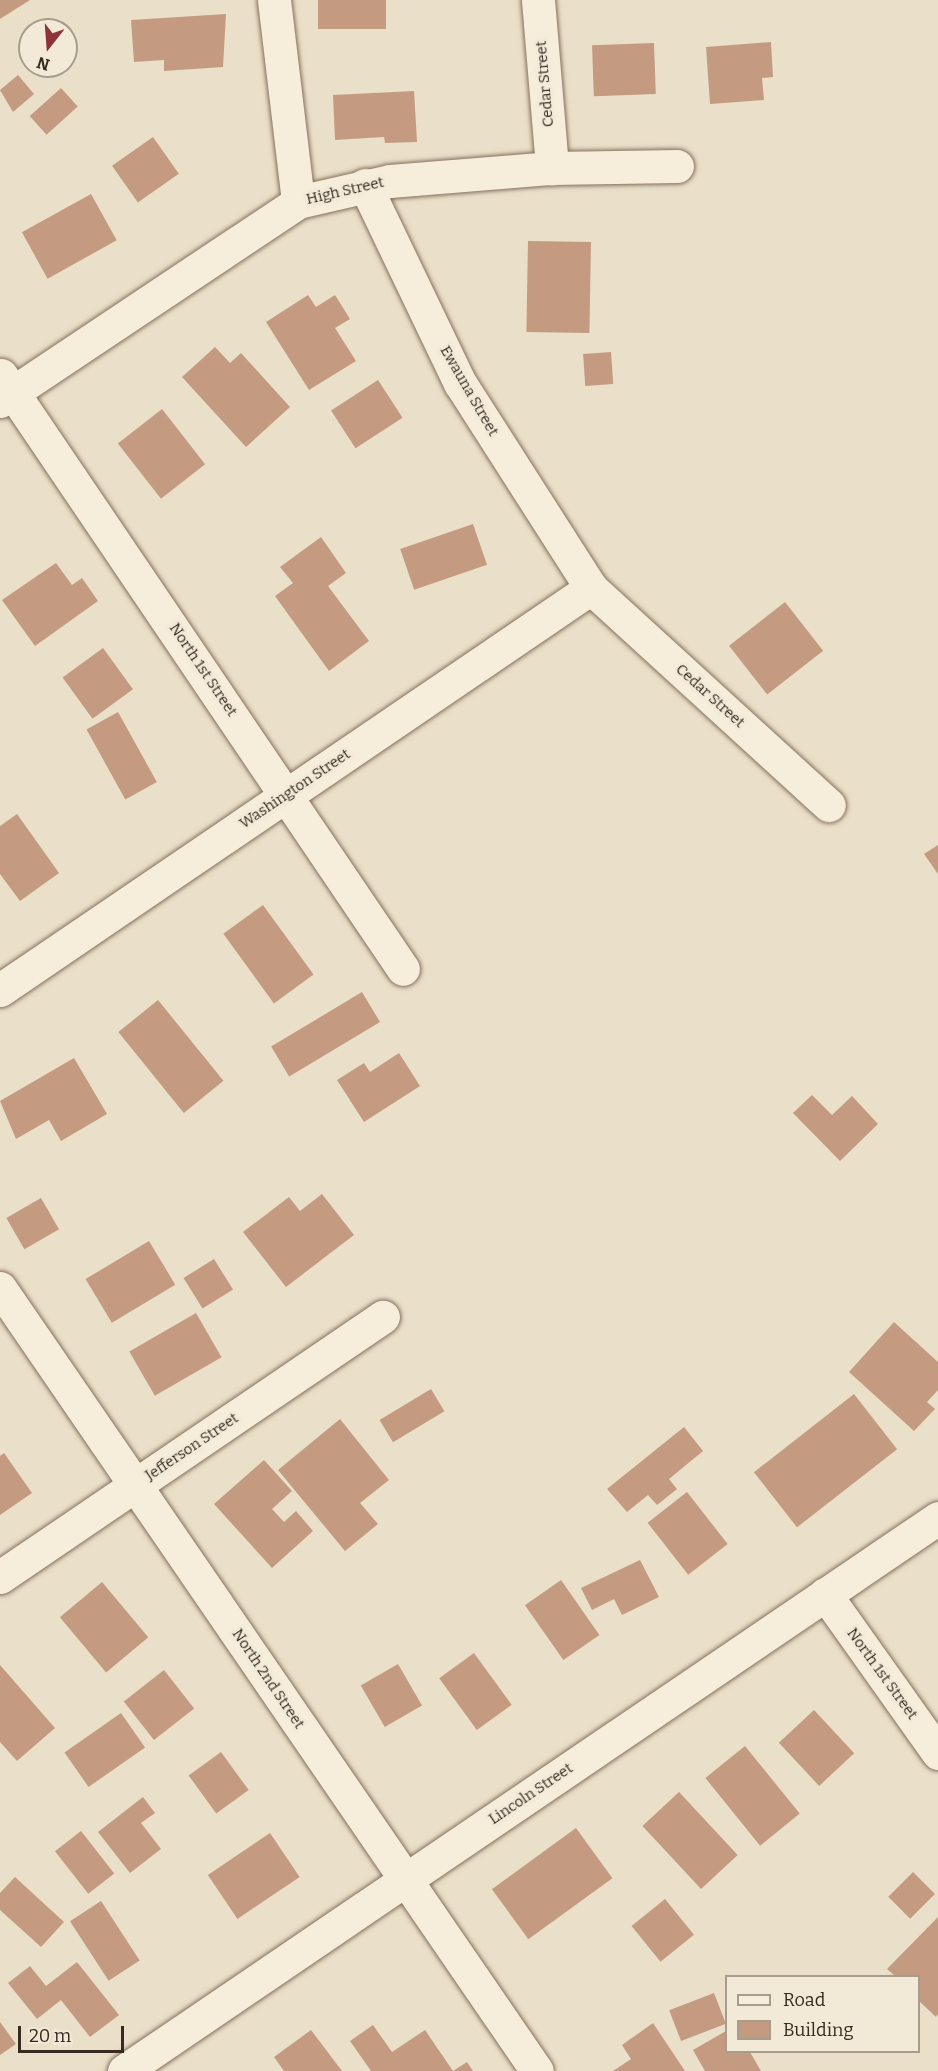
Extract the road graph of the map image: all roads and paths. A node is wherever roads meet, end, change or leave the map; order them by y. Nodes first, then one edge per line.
1 (274, 0) edge
2 (538, 0) edge
3 (677, 166) dead end
4 (552, 168) junction
5 (365, 185) junction
6 (298, 202) junction
7 (4, 388) edge
8 (591, 588) junction
9 (288, 794) junction
10 (829, 805) dead end
11 (403, 969) dead end
12 (0, 990) edge
13 (0, 1288) edge
14 (383, 1317) dead end
15 (135, 1485) junction
16 (938, 1518) edge
17 (0, 1577) edge
18 (825, 1594) junction
19 (938, 1753) edge
20 (405, 1880) junction
21 (124, 2071) edge
22 (537, 2071) edge

1 - 6 street
2 - 4 street, Cedar Street
3 - 4 street, High Street
4 - 5 street, High Street
5 - 6 street, High Street
5 - 8 street, Ewauna Street
6 - 7 street, High Street
7 - 9 street, North 1st Street
8 - 9 street, Washington Street
8 - 10 street, Cedar Street
9 - 11 street, North 1st Street
9 - 12 street, Washington Street
13 - 15 street, North 2nd Street
14 - 15 street, Jefferson Street
15 - 17 street, Jefferson Street
15 - 20 street, North 2nd Street
16 - 18 street, Lincoln Street
18 - 19 street, North 1st Street
18 - 20 street, Lincoln Street
20 - 21 street, Lincoln Street
20 - 22 street, North 2nd Street

